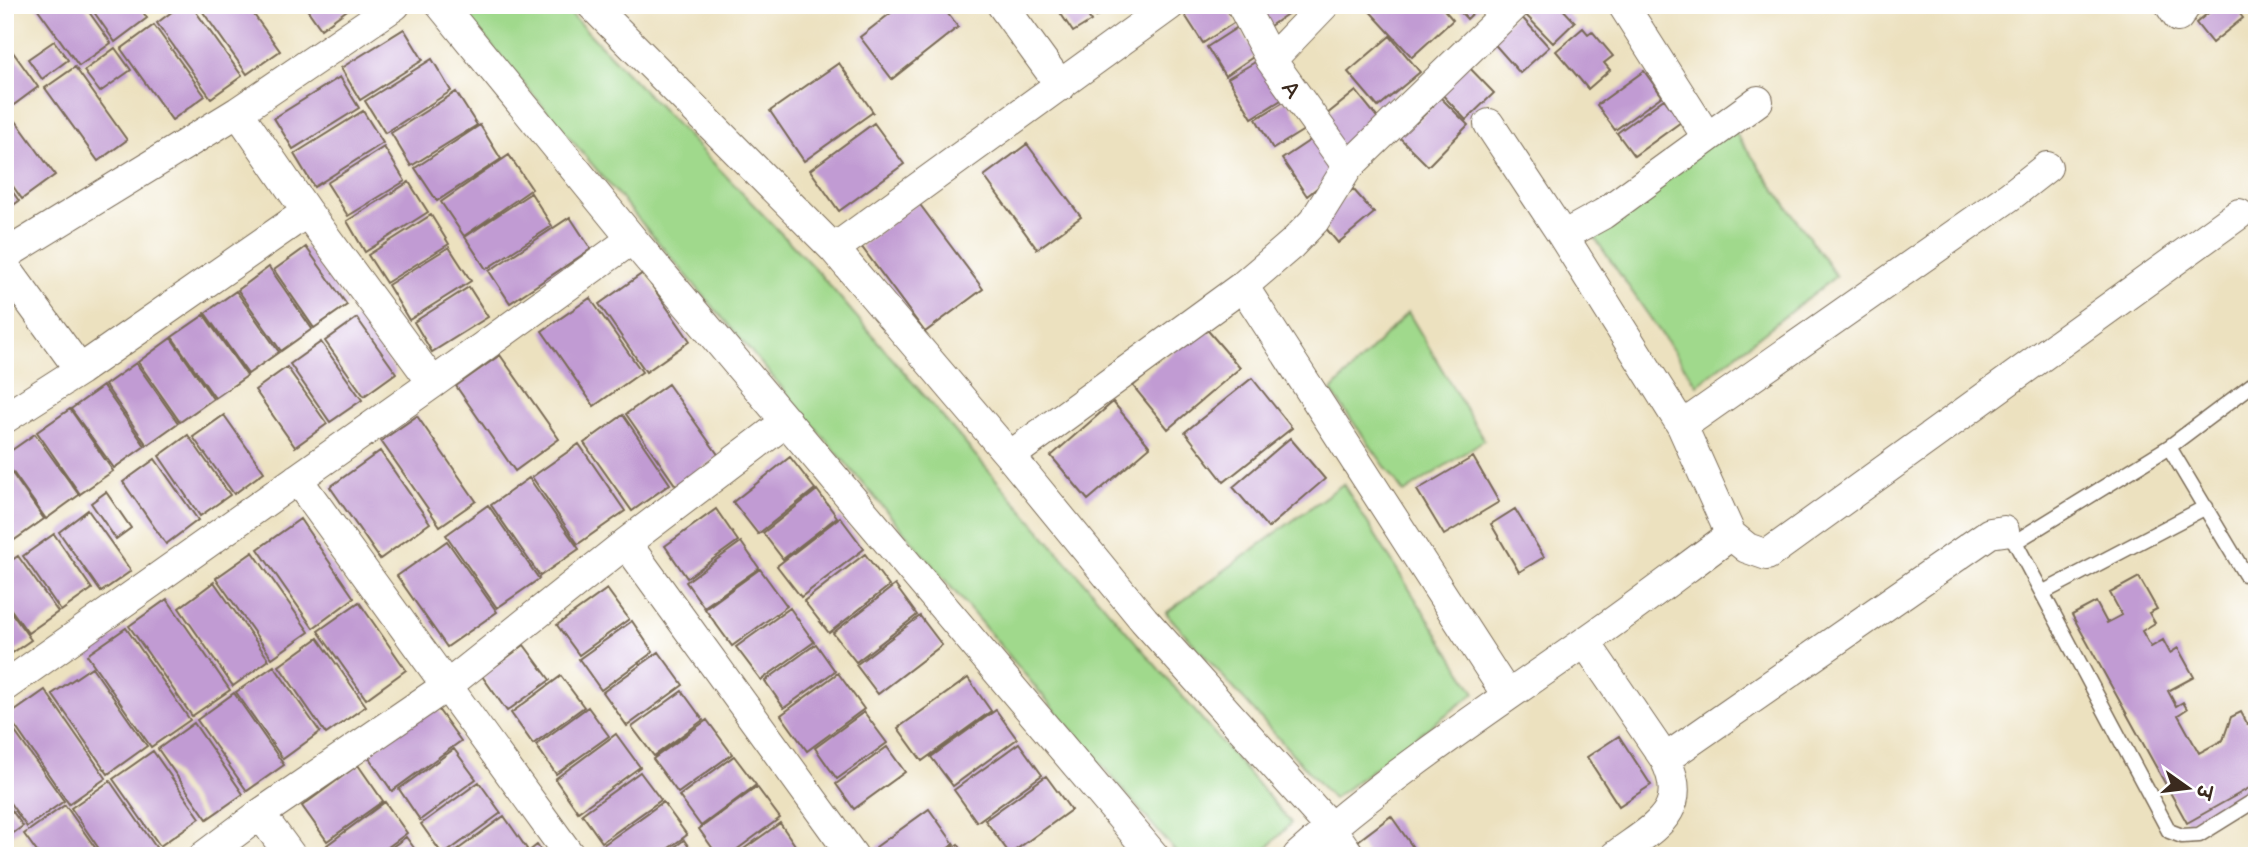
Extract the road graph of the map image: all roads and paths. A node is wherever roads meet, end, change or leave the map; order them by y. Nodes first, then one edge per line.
1 (395, 5) edge
2 (441, 5) edge
3 (592, 5) edge
4 (1002, 5) edge
5 (1170, 5) edge
6 (1242, 5) edge
7 (1324, 5) edge
8 (1515, 5) edge
9 (1623, 5) edge
10 (2170, 5) edge
11 (2186, 5) edge
12 (1271, 60) junction
13 (1061, 86) junction
14 (1758, 101) dead end
15 (238, 112) junction
16 (1489, 124) dead end
17 (1707, 137) junction
18 (1348, 167) junction
19 (2047, 167) dead end
20 (307, 212) junction
21 (2239, 214) dead end
22 (1563, 236) junction
23 (632, 239) junction
24 (834, 249) junction
25 (5, 255) edge
26 (5, 267) edge
27 (1243, 285) junction
28 (80, 370) junction
29 (2257, 381) edge
30 (433, 383) junction
31 (5, 418) edge
32 (787, 421) junction
33 (1682, 426) junction
34 (2169, 447) junction
35 (1010, 456) junction
36 (297, 478) junction
37 (2206, 507) junction
38 (1731, 536) junction
39 (2010, 537) junction
40 (626, 544) junction
41 (2257, 581) edge
42 (2042, 593) junction
43 (1585, 642) junction
44 (448, 685) junction
45 (5, 686) edge
46 (1507, 695) junction
47 (1665, 760) junction
48 (2257, 799) edge
49 (260, 814) junction
50 (1330, 827) junction
51 (204, 856) edge
52 (291, 856) edge
53 (570, 856) edge
54 (853, 856) edge
55 (1154, 856) edge
56 (1298, 856) edge
57 (1350, 856) edge
58 (1615, 856) edge

1 - 15 street
2 - 23 street
3 - 24 street
4 - 13 street
5 - 13 street
6 - 12 street, A
7 - 12 street
8 - 18 street
9 - 17 street
10 - 11 street
12 - 18 street, A
13 - 24 street
14 - 17 street
15 - 20 street
15 - 25 street
16 - 22 street
17 - 22 street
18 - 27 street
19 - 33 street
20 - 28 street
20 - 30 street
21 - 38 street
22 - 33 street
23 - 30 street
23 - 32 street
24 - 35 street
26 - 28 street
27 - 35 street
27 - 46 street
28 - 31 street
29 - 34 lane
30 - 36 street
32 - 40 street
32 - 55 street
33 - 38 street
34 - 37 lane
34 - 39 lane
35 - 50 street
36 - 44 street
36 - 45 street
37 - 41 lane
37 - 42 lane
38 - 43 street
39 - 42 lane
39 - 47 street
40 - 44 street
40 - 54 street
42 - 48 lane
43 - 46 street
43 - 47 street
44 - 49 street
44 - 53 street
46 - 50 street
47 - 58 street
49 - 51 street
49 - 52 street
50 - 56 street
50 - 57 street

